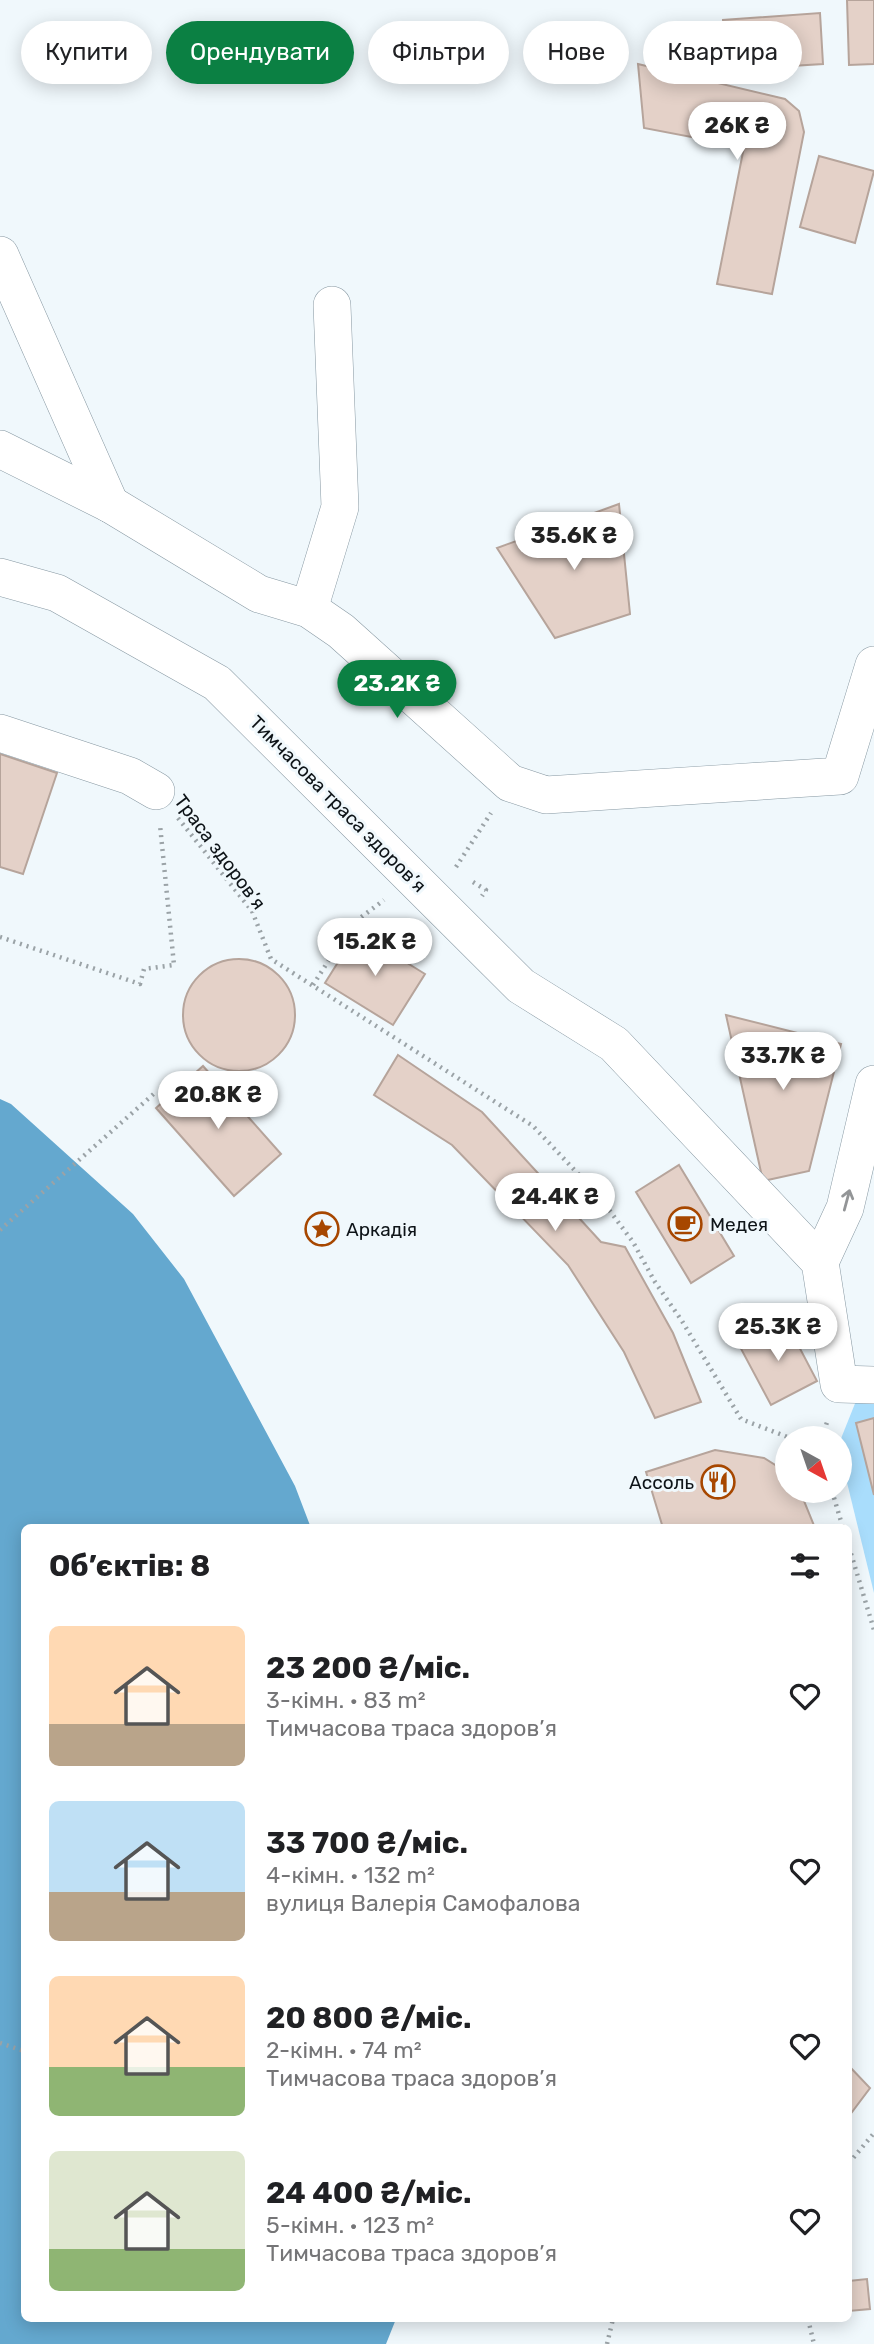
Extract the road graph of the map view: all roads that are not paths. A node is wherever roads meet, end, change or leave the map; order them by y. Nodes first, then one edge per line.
1 (0, 255) edge
2 (332, 305) dead end
3 (0, 449) edge
4 (110, 504) junction
5 (0, 577) edge
6 (309, 609) junction
7 (874, 665) edge
8 (0, 733) edge
9 (143, 784) road end
10 (874, 1084) edge
11 (820, 1262) junction
12 (856, 1385) edge

1 - 4 street
2 - 6 street
3 - 4 street
4 - 6 street
5 - 11 street, Тимчасова траса здоров’я
6 - 7 street
8 - 9 street
11 -> 10 street
11 - 12 street

